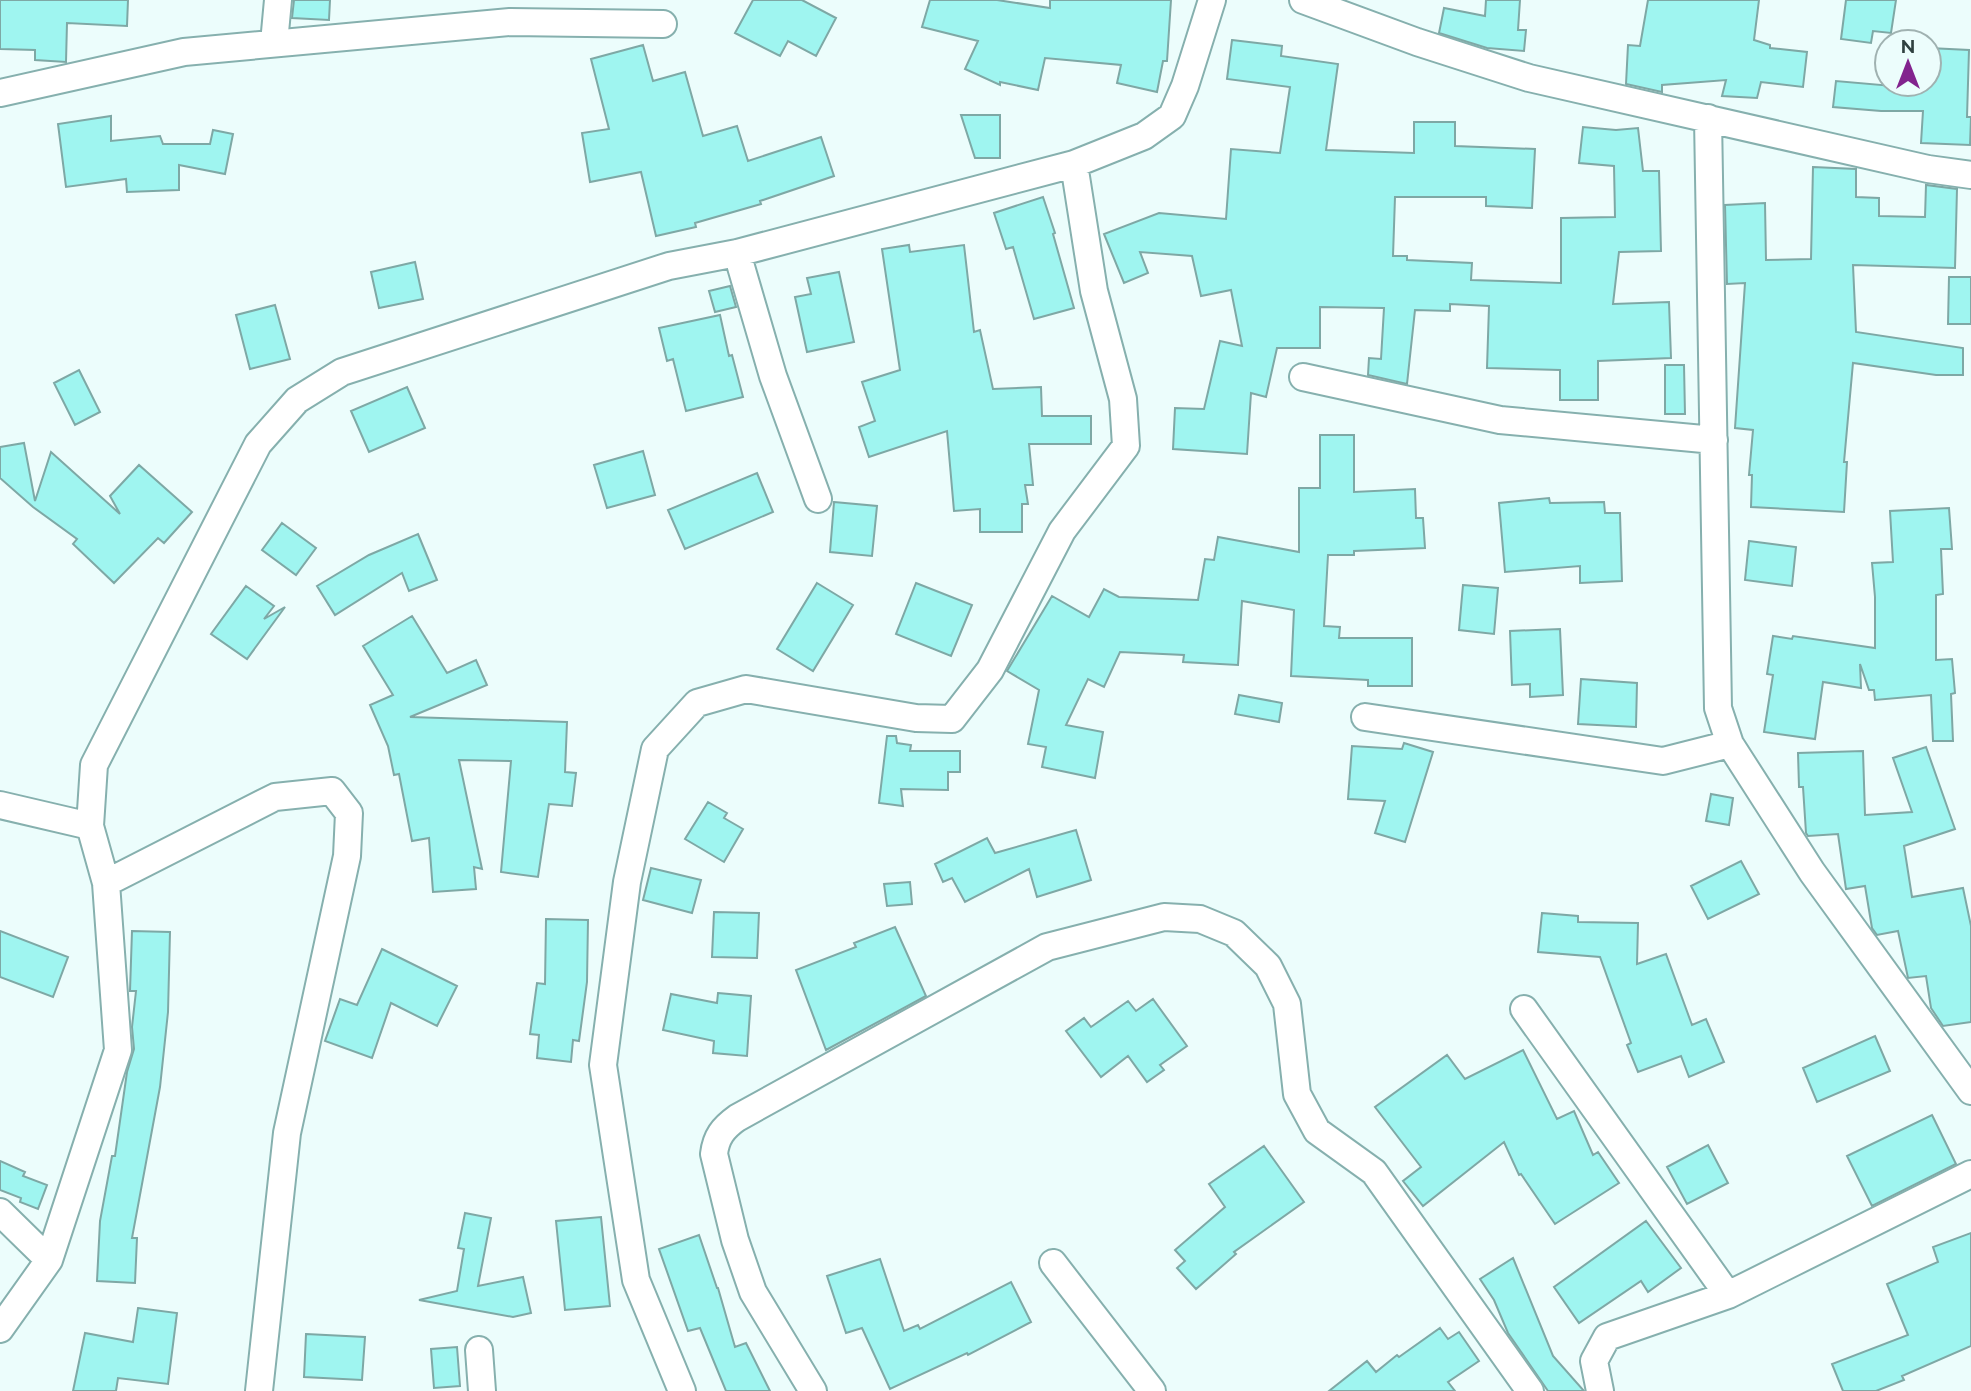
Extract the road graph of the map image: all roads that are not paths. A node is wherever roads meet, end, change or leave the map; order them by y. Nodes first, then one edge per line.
1 (278, 0) edge
2 (1212, 0) edge
3 (1303, 0) edge
4 (663, 24) dead end
5 (274, 43) junction
6 (0, 93) edge
7 (1708, 118) junction
8 (1074, 164) junction
9 (1971, 175) edge
10 (737, 253) junction
11 (1303, 377) dead end
12 (1713, 440) junction
13 (818, 499) dead end
14 (1365, 717) dead end
15 (1730, 744) junction
16 (0, 805) edge
17 (90, 826) junction
18 (106, 883) junction
19 (1524, 1009) dead end
20 (1971, 1091) edge
21 (1971, 1174) edge
22 (0, 1212) edge
23 (48, 1260) junction
24 (1053, 1263) dead end
25 (1728, 1295) junction
26 (0, 1329) edge
27 (479, 1350) dead end
28 (259, 1391) edge
29 (482, 1391) edge
30 (682, 1391) edge
31 (813, 1391) edge
32 (1152, 1391) edge
33 (1530, 1391) edge
34 (1600, 1391) edge

1 - 5 street
2 - 8 street
3 - 7 street
4 - 5 street
5 - 6 street
7 - 9 street
7 - 12 street
8 - 10 street
8 - 30 street
10 - 13 street
10 - 17 street
11 - 12 street
12 - 15 street
14 - 15 street
15 - 20 street
16 - 17 street
17 - 18 street
18 - 23 street
18 - 28 street
19 - 25 street
21 - 25 street
22 - 23 street
23 - 26 street
24 - 32 street
25 - 34 street
27 - 29 street
31 - 33 street

